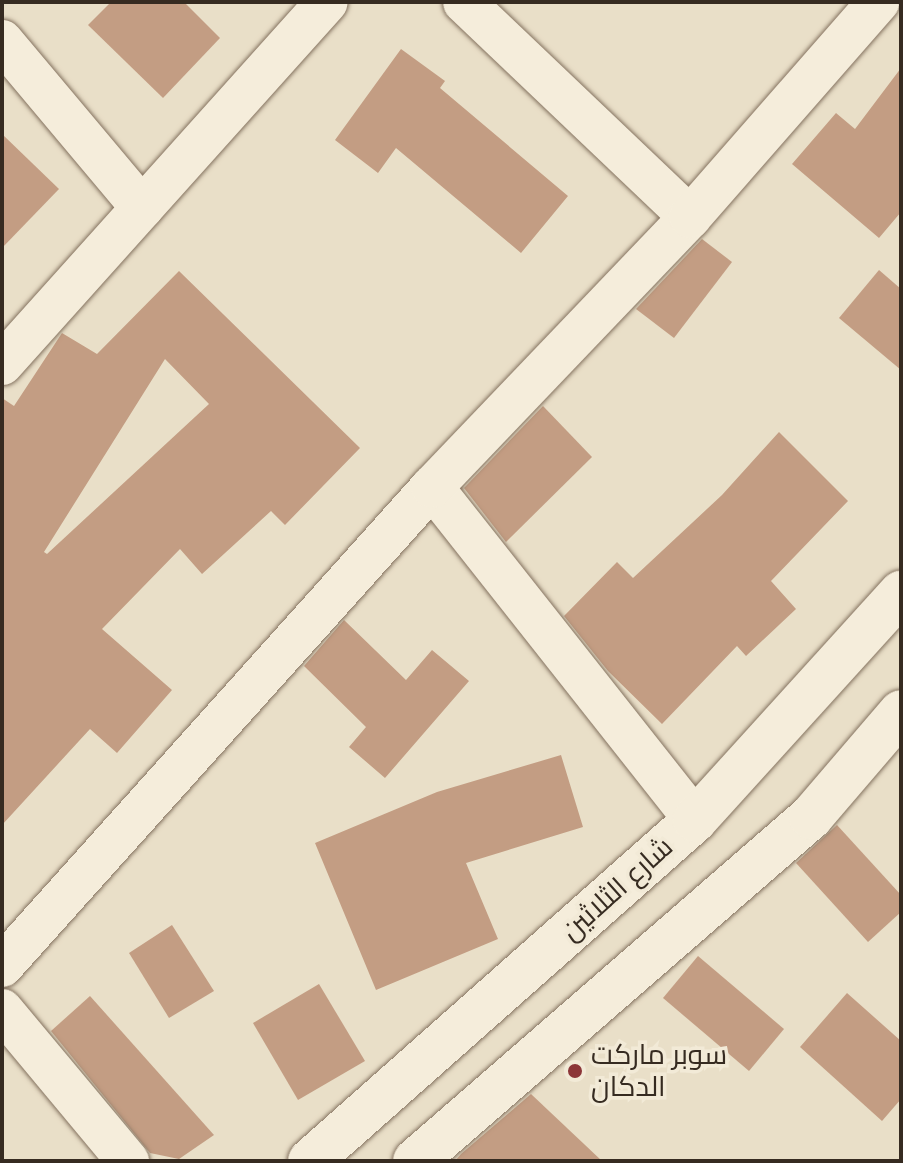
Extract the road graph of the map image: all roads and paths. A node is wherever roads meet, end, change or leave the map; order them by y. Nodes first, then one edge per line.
1 (327, 2) edge
2 (464, 2) edge
3 (878, 2) edge
4 (2, 41) edge
5 (142, 208) junction
6 (690, 217) junction
7 (2, 364) edge
8 (432, 487) junction
9 (901, 593) edge
10 (901, 712) edge
11 (695, 820) junction
12 (2, 966) edge
13 (2, 1010) edge
14 (128, 1161) edge
15 (310, 1161) edge
16 (415, 1161) edge

1 - 5 street
2 - 6 street
3 - 6 street
4 - 5 street
5 - 7 street
6 - 8 street
8 - 11 street
8 - 12 street
9 - 11 street, شارع الثلاثين
10 - 16 street
11 - 15 street, شارع الثلاثين
13 - 14 street

